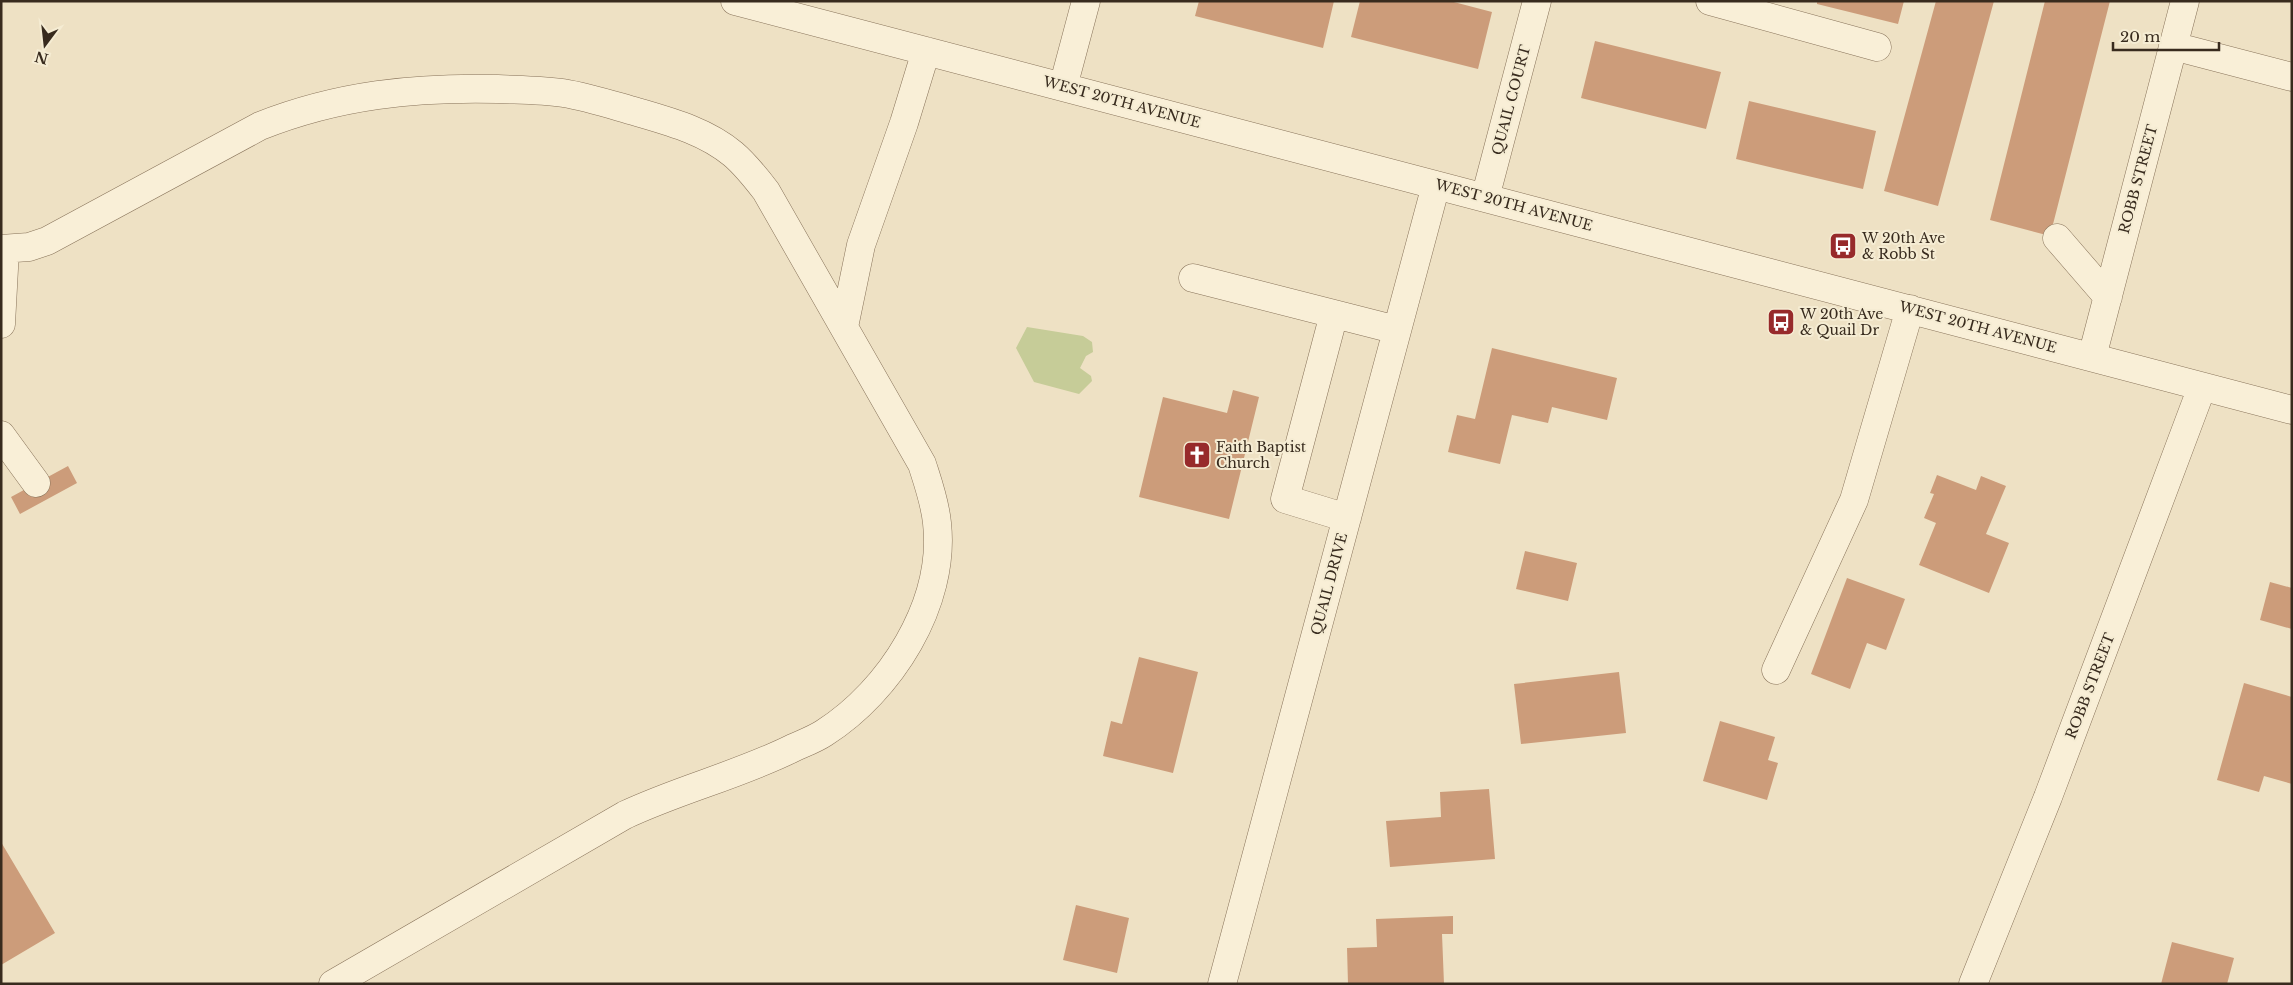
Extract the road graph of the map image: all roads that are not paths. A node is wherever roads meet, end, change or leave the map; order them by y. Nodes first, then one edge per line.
1 (735, 1) edge
2 (1086, 1) edge
3 (1537, 1) edge
4 (1710, 1) edge
5 (2184, 1) edge
6 (2173, 46) junction
7 (1877, 47) dead end
8 (926, 52) junction
9 (2292, 77) edge
10 (1063, 87) junction
11 (1436, 185) junction
12 (1485, 198) junction
13 (2057, 238) dead end
14 (3, 250) edge
15 (1194, 278) dead end
16 (2108, 297) junction
17 (1910, 309) junction
18 (1334, 314) junction
19 (1, 324) edge
20 (844, 327) junction
21 (1397, 330) junction
22 (2092, 357) junction
23 (2202, 387) junction
24 (2292, 410) edge
25 (1, 435) edge
26 (36, 483) dead end
27 (1346, 518) junction
28 (1776, 670) dead end
29 (332, 984) edge
30 (1222, 984) edge
31 (1973, 984) edge

1 - 8 street, WEST 20TH AVENUE
2 - 10 street
3 - 12 street, QUAIL COURT
4 - 7 street
5 - 6 street, ROBB STREET
6 - 9 street
6 - 16 street, ROBB STREET
8 - 10 street, WEST 20TH AVENUE
8 - 20 street
10 - 11 street, WEST 20TH AVENUE
11 - 12 street, WEST 20TH AVENUE
11 - 21 street, QUAIL DRIVE
12 - 17 street, WEST 20TH AVENUE
13 - 16 street
14 - 19 street
14 - 20 street
15 - 18 street
16 - 22 street, ROBB STREET
17 - 22 street, WEST 20TH AVENUE
17 - 28 street
18 - 21 street
18 - 27 street
20 - 29 street
21 - 27 street, QUAIL DRIVE
22 - 23 street, WEST 20TH AVENUE
23 - 24 street, WEST 20TH AVENUE
23 - 31 street, ROBB STREET
25 - 26 street
27 - 30 street, QUAIL DRIVE

